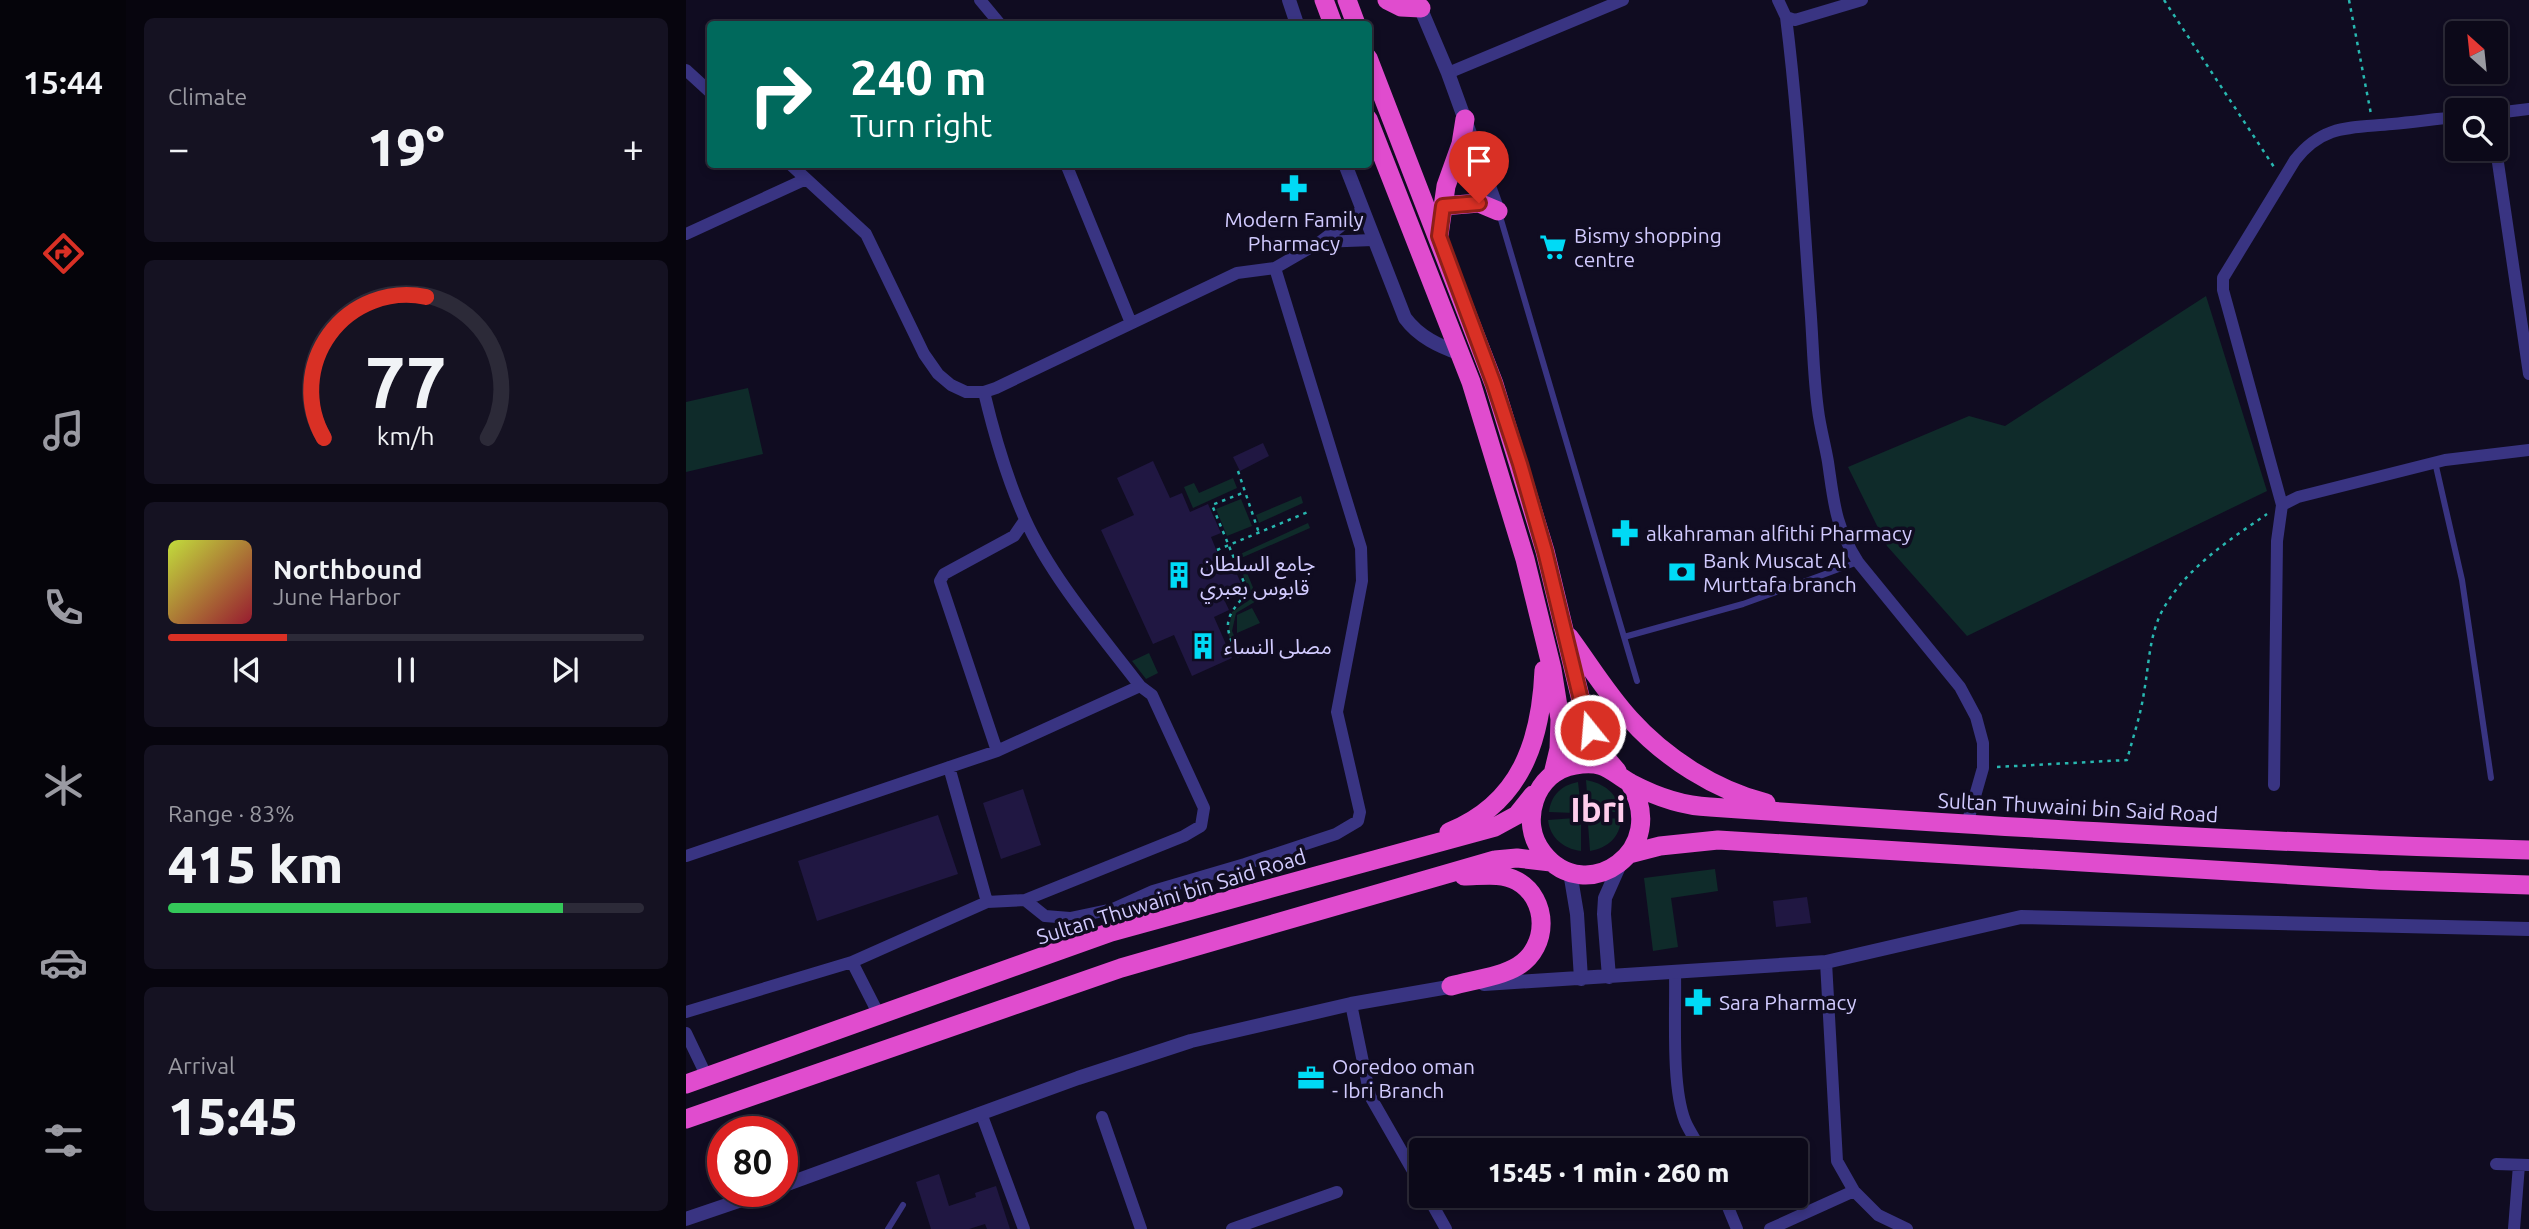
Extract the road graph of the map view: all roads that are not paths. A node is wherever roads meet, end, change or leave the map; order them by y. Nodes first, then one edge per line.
1 (980, 0) edge
2 (1289, 0) edge
3 (1324, 0) edge
4 (1346, 0) edge
5 (1387, 0) edge
6 (1623, 0) edge
7 (1778, 0) edge
8 (1862, 0) edge
9 (1419, 4) edge
10 (1786, 18) junction
11 (998, 21) edge
12 (1296, 21) edge
13 (1332, 21) edge
14 (1355, 21) edge
15 (1372, 68) edge
16 (686, 70) edge
17 (1448, 73) junction
18 (707, 89) edge
19 (2529, 109) edge
20 (2508, 112) edge
21 (1465, 118) junction
22 (2445, 118) edge
23 (1372, 129) edge
24 (2498, 161) edge
25 (794, 168) edge
26 (1068, 168) edge
27 (1346, 168) edge
28 (806, 179) junction
29 (1443, 206) junction
30 (1362, 210) junction
31 (1498, 211) junction
32 (686, 234) edge
33 (1439, 236) junction
34 (1373, 240) junction
35 (1320, 242) junction
36 (1275, 268) junction
37 (1131, 323) junction
38 (1461, 354) junction
39 (2529, 374) edge
40 (984, 392) junction
41 (2529, 450) edge
42 (2435, 462) junction
43 (2282, 505) junction
44 (1025, 520) junction
45 (1858, 562) junction
46 (1564, 631) junction
47 (1544, 634) junction
48 (1624, 637) junction
49 (1637, 681) dead end
50 (1140, 686) junction
51 (997, 751) junction
52 (948, 767) junction
53 (1625, 778) junction
54 (2491, 778) dead end
55 (1547, 780) junction
56 (2274, 785) dead end
57 (1832, 814) junction
58 (1967, 824) junction
59 (2529, 849) edge
60 (686, 856) edge
61 (1625, 858) junction
62 (1380, 859) junction
63 (1551, 862) junction
64 (1570, 872) junction
65 (1432, 878) junction
66 (2529, 885) edge
67 (1025, 900) junction
68 (987, 902) junction
69 (2529, 929) edge
70 (852, 962) junction
71 (1826, 962) junction
72 (1675, 972) junction
73 (1609, 977) junction
74 (1581, 979) junction
75 (1451, 986) junction
76 (1351, 1004) junction
77 (686, 1012) edge
78 (879, 1015) junction
79 (686, 1033) edge
80 (707, 1077) junction
81 (686, 1084) edge
82 (981, 1113) junction
83 (1102, 1117) dead end
84 (691, 1118) edge
85 (1694, 1138) edge
86 (1409, 1164) edge
87 (2496, 1164) dead end
88 (2524, 1165) edge
89 (798, 1180) edge
90 (1854, 1191) junction
91 (1338, 1192) dead end
92 (903, 1205) dead end
93 (721, 1207) edge
94 (1434, 1208) edge
95 (1728, 1208) edge
96 (686, 1219) edge
97 (888, 1229) edge
98 (1024, 1229) edge
99 (1141, 1229) edge
100 (1231, 1229) edge
101 (1446, 1229) edge
102 (1737, 1229) edge
103 (1770, 1229) edge
104 (1906, 1229) edge
105 (2514, 1229) edge

1 - 11 street
2 - 12 street
3 - 13 highway
4 - 14 highway
5 - 9 highway
6 - 17 street
7 - 10 street
8 - 10 street
9 - 17 street
10 - 45 street
15 - 33 highway
16 - 18 street
17 - 21 street
19 - 20 street
21 - 29 highway
21 - 31 street
22 - 43 street
23 - 38 highway
24 - 39 street
25 - 28 street
26 - 37 street
27 - 30 street
28 - 32 street
28 - 40 street
29 - 31 highway
29 - 33 highway
30 - 34 street
30 - 35 street
31 - 48 lane
33 - 46 highway
34 - 35 street
34 - 38 street
35 - 36 street
36 - 37 street
36 - 67 street
37 - 40 street
38 - 47 highway
40 - 44 street
41 - 42 street
42 - 43 street
42 - 54 lane
43 - 56 street
44 - 50 street
44 - 51 street
45 - 48 lane
45 - 58 street
46 - 53 highway
46 - 57 highway
47 - 55 highway
47 - 62 highway
48 - 49 lane
50 - 51 street
50 - 67 street
51 - 52 street
52 - 60 street
52 - 68 street
53 - 55 highway
53 - 57 highway, Sultan Thuwaini bin Said Road
53 - 61 highway
55 - 62 highway, Sultan Thuwaini bin Said Road
55 - 63 highway
57 - 58 highway, Sultan Thuwaini bin Said Road
58 - 59 highway, Sultan Thuwaini bin Said Road
61 - 64 highway
61 - 66 highway
61 - 73 street
62 - 78 highway, Sultan Thuwaini bin Said Road
63 - 64 highway
63 - 65 highway
64 - 74 street
65 - 75 highway
65 - 84 highway
67 - 68 street
68 - 70 street
69 - 71 street
70 - 77 street
70 - 78 street
71 - 72 street
71 - 90 street
72 - 73 street
72 - 85 street
73 - 74 street
74 - 75 street
75 - 76 street
76 - 82 street
76 - 86 street
78 - 80 highway, Sultan Thuwaini bin Said Road
79 - 80 street
80 - 81 highway, Sultan Thuwaini bin Said Road
82 - 89 street
82 - 98 street
83 - 99 street
87 - 88 street
88 - 105 street
90 - 103 street
90 - 104 street
91 - 100 street
92 - 97 lane
93 - 96 street
94 - 101 street
95 - 102 street

